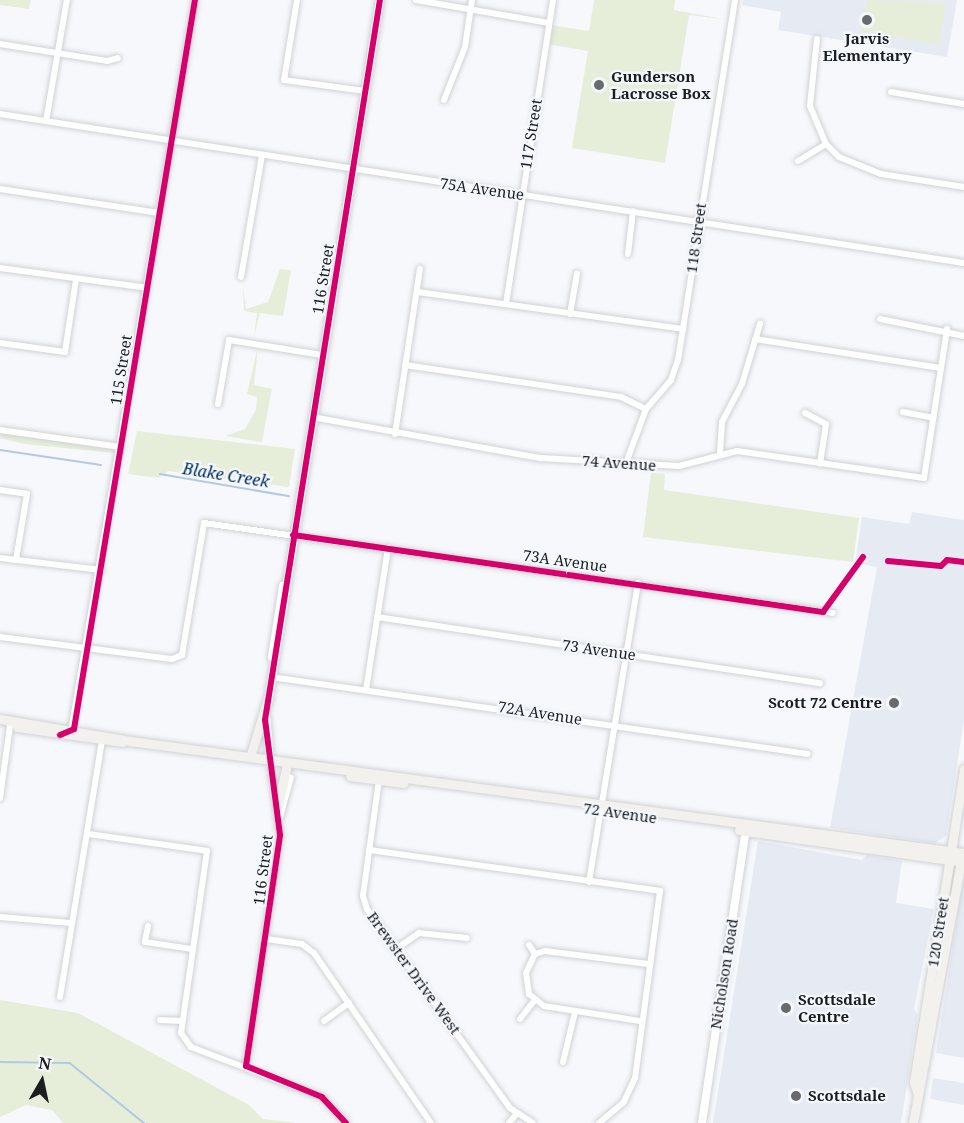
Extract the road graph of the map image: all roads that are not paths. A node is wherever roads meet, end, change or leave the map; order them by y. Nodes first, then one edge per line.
1 (67, 0) edge
2 (195, 0) edge
3 (297, 0) edge
4 (380, 0) edge
5 (416, 0) edge
6 (472, 0) edge
7 (553, 0) edge
8 (735, 0) edge
9 (470, 9) junction
10 (549, 23) junction
11 (817, 39) dead end
12 (0, 44) edge
13 (57, 53) junction
14 (118, 58) dead end
15 (365, 91) junction
16 (891, 92) dead end
17 (444, 100) dead end
18 (964, 104) edge
19 (0, 114) edge
20 (46, 121) junction
21 (172, 141) junction
22 (826, 144) junction
23 (262, 156) junction
24 (798, 161) dead end
25 (352, 171) junction
26 (964, 187) edge
27 (0, 189) edge
28 (521, 195) junction
29 (633, 212) junction
30 (159, 213) junction
31 (698, 221) junction
32 (628, 254) dead end
33 (964, 262) edge
34 (0, 268) edge
35 (420, 269) dead end
36 (577, 274) dead end
37 (241, 277) dead end
38 (76, 279) junction
39 (147, 288) junction
40 (417, 292) junction
41 (506, 304) junction
42 (570, 314) junction
43 (880, 319) dead end
44 (760, 324) dead end
45 (947, 329) junction
46 (683, 330) junction
47 (964, 336) edge
48 (755, 339) junction
49 (0, 343) edge
50 (322, 355) junction
51 (405, 364) junction
52 (941, 368) junction
53 (218, 404) dead end
54 (646, 410) junction
55 (903, 412) dead end
56 (805, 413) dead end
57 (312, 417) junction
58 (933, 417) junction
59 (0, 430) edge
60 (395, 434) junction
61 (121, 447) junction
62 (720, 452) junction
63 (626, 463) junction
64 (820, 464) junction
65 (0, 490) edge
66 (293, 535) junction
67 (387, 548) junction
68 (0, 558) edge
69 (16, 560) junction
70 (101, 570) junction
71 (638, 584) junction
72 (833, 613) dead end
73 (377, 617) junction
74 (0, 637) edge
75 (88, 649) junction
76 (627, 654) junction
77 (271, 677) junction
78 (820, 683) dead end
79 (366, 690) junction
80 (268, 698) junction
81 (0, 719) edge
82 (616, 724) junction
83 (5, 725) edge
84 (74, 729) junction
85 (60, 735) junction
86 (102, 741) junction
87 (130, 741) junction
88 (808, 754) dead end
89 (250, 757) junction
90 (278, 763) junction
91 (964, 769) edge
92 (291, 777) dead end
93 (379, 780) junction
94 (0, 798) edge
95 (278, 806) junction
96 (603, 808) junction
97 (280, 817) junction
98 (746, 828) junction
99 (88, 834) junction
100 (873, 839) junction
101 (828, 843) junction
102 (369, 850) junction
103 (949, 855) junction
104 (963, 855) edge
105 (589, 882) junction
106 (0, 917) edge
107 (70, 923) junction
108 (148, 926) dead end
109 (467, 938) dead end
110 (266, 939) junction
111 (530, 945) dead end
112 (396, 949) junction
113 (192, 950) junction
114 (535, 954) junction
115 (648, 964) junction
116 (60, 998) dead end
117 (534, 1001) junction
118 (349, 1003) junction
119 (575, 1012) junction
120 (520, 1018) dead end
121 (160, 1020) dead end
122 (181, 1021) junction
123 (324, 1021) dead end
124 (640, 1021) junction
125 (562, 1062) dead end
126 (246, 1066) junction
127 (918, 1095) junction
128 (517, 1113) junction
129 (612, 1115) junction
130 (346, 1123) edge
131 (431, 1123) edge
132 (509, 1123) edge
133 (533, 1123) edge
134 (600, 1123) edge
135 (617, 1123) edge
136 (702, 1123) edge
137 (913, 1123) edge

1 - 13 street
2 - 21 street, 115 Street
3 - 15 street
4 - 15 street, 116 Street
5 - 9 street
6 - 9 street
7 - 10 street, 117 Street
8 - 31 street, 118 Street
9 - 10 street
9 - 17 street
10 - 28 street, 117 Street
11 - 22 street
12 - 13 street
13 - 14 street
13 - 20 street
15 - 25 street, 116 Street
16 - 18 street
19 - 20 street, 75A Avenue
20 - 21 street, 75A Avenue
21 - 23 street, 75A Avenue
21 - 30 street, 115 Street
22 - 24 street
22 - 26 street
23 - 25 street, 75A Avenue
23 - 37 street
25 - 28 street, 75A Avenue
25 - 50 street, 116 Street
27 - 30 street
28 - 29 street, 75A Avenue
28 - 41 street, 117 Street
29 - 31 street, 75A Avenue
29 - 32 street
30 - 39 street, 115 Street
31 - 33 street, 75A Avenue
31 - 46 street, 118 Street
34 - 38 street
35 - 40 street
36 - 42 street
38 - 39 street
38 - 49 street
39 - 61 street, 115 Street
40 - 41 street
40 - 51 street
41 - 42 street
42 - 46 street
43 - 45 street
44 - 48 street
45 - 47 street
45 - 52 street
46 - 54 street, 118 Street
48 - 52 street
48 - 62 street
50 - 53 street
50 - 57 street, 116 Street
51 - 54 street
51 - 60 street
52 - 58 street
54 - 63 street, 118 Street
55 - 58 street
56 - 64 street
57 - 60 street, 74 Avenue
57 - 66 street, 116 Street
58 - 64 street, 74 Avenue
59 - 61 street
60 - 63 street, 74 Avenue
61 - 70 street, 115 Street
62 - 63 street, 74 Avenue
62 - 64 street, 74 Avenue
65 - 69 street
66 - 67 street, 73A Avenue
66 - 75 street, 73A Avenue
66 - 77 street, 116 Street
67 - 71 street, 73A Avenue
67 - 73 street
68 - 69 street
69 - 70 street
70 - 75 street, 115 Street
71 - 72 street, 73A Avenue
71 - 76 street
73 - 76 street, 73 Avenue
73 - 79 street
74 - 75 street
75 - 84 street, 115 Street
76 - 78 street, 73 Avenue
76 - 82 street
77 - 79 street, 72A Avenue
77 - 80 street, 116 Street
79 - 82 street, 72A Avenue
80 - 89 main road
80 - 90 street, 116 Street
81 - 84 main road, 72 Avenue
82 - 88 street, 72A Avenue
82 - 96 street
83 - 85 main road, 72 Avenue
83 - 94 street
84 - 85 street
84 - 87 main road, 72 Avenue
85 - 86 main road, 72 Avenue
86 - 87 main road, 72 Avenue
86 - 99 street
87 - 89 main road, 72 Avenue
89 - 90 main road, 72 Avenue
90 - 93 main road, 72 Avenue
90 - 95 main road
90 - 95 street, 116 Street
90 - 96 main road, 72 Avenue
91 - 103 main road, 120 Street
92 - 97 street, 116 Street
93 - 96 main road, 72 Avenue
93 - 102 street, Brewster Drive West
95 - 97 street, 116 Street
96 - 98 main road, 72 Avenue
96 - 105 street
97 - 110 street, 116 Street
98 - 100 main road, 72 Avenue
98 - 101 main road, 72 Avenue
98 - 136 street, Nicholson Road
99 - 107 street
99 - 113 street
100 - 101 main road
100 - 103 main road, 72 Avenue
101 - 103 main road, 72 Avenue
102 - 105 street
102 - 112 street, Brewster Drive West
103 - 104 main road, 72 Avenue
103 - 127 main road, 120 Street
104 - 127 main road, 120 Street
105 - 115 street
106 - 107 street
107 - 116 street
108 - 113 street
109 - 112 street
110 - 118 street
110 - 126 street, 116 Street
111 - 114 street
112 - 128 street, Brewster Drive West
113 - 122 street
114 - 115 street
114 - 117 street
115 - 124 street
117 - 119 street
117 - 120 street
118 - 123 street
118 - 131 street
119 - 124 street
119 - 125 street
121 - 122 street
122 - 126 street
124 - 129 street
126 - 130 street
127 - 137 main road, 120 Street
128 - 132 street
128 - 133 street
129 - 134 street
129 - 135 street

